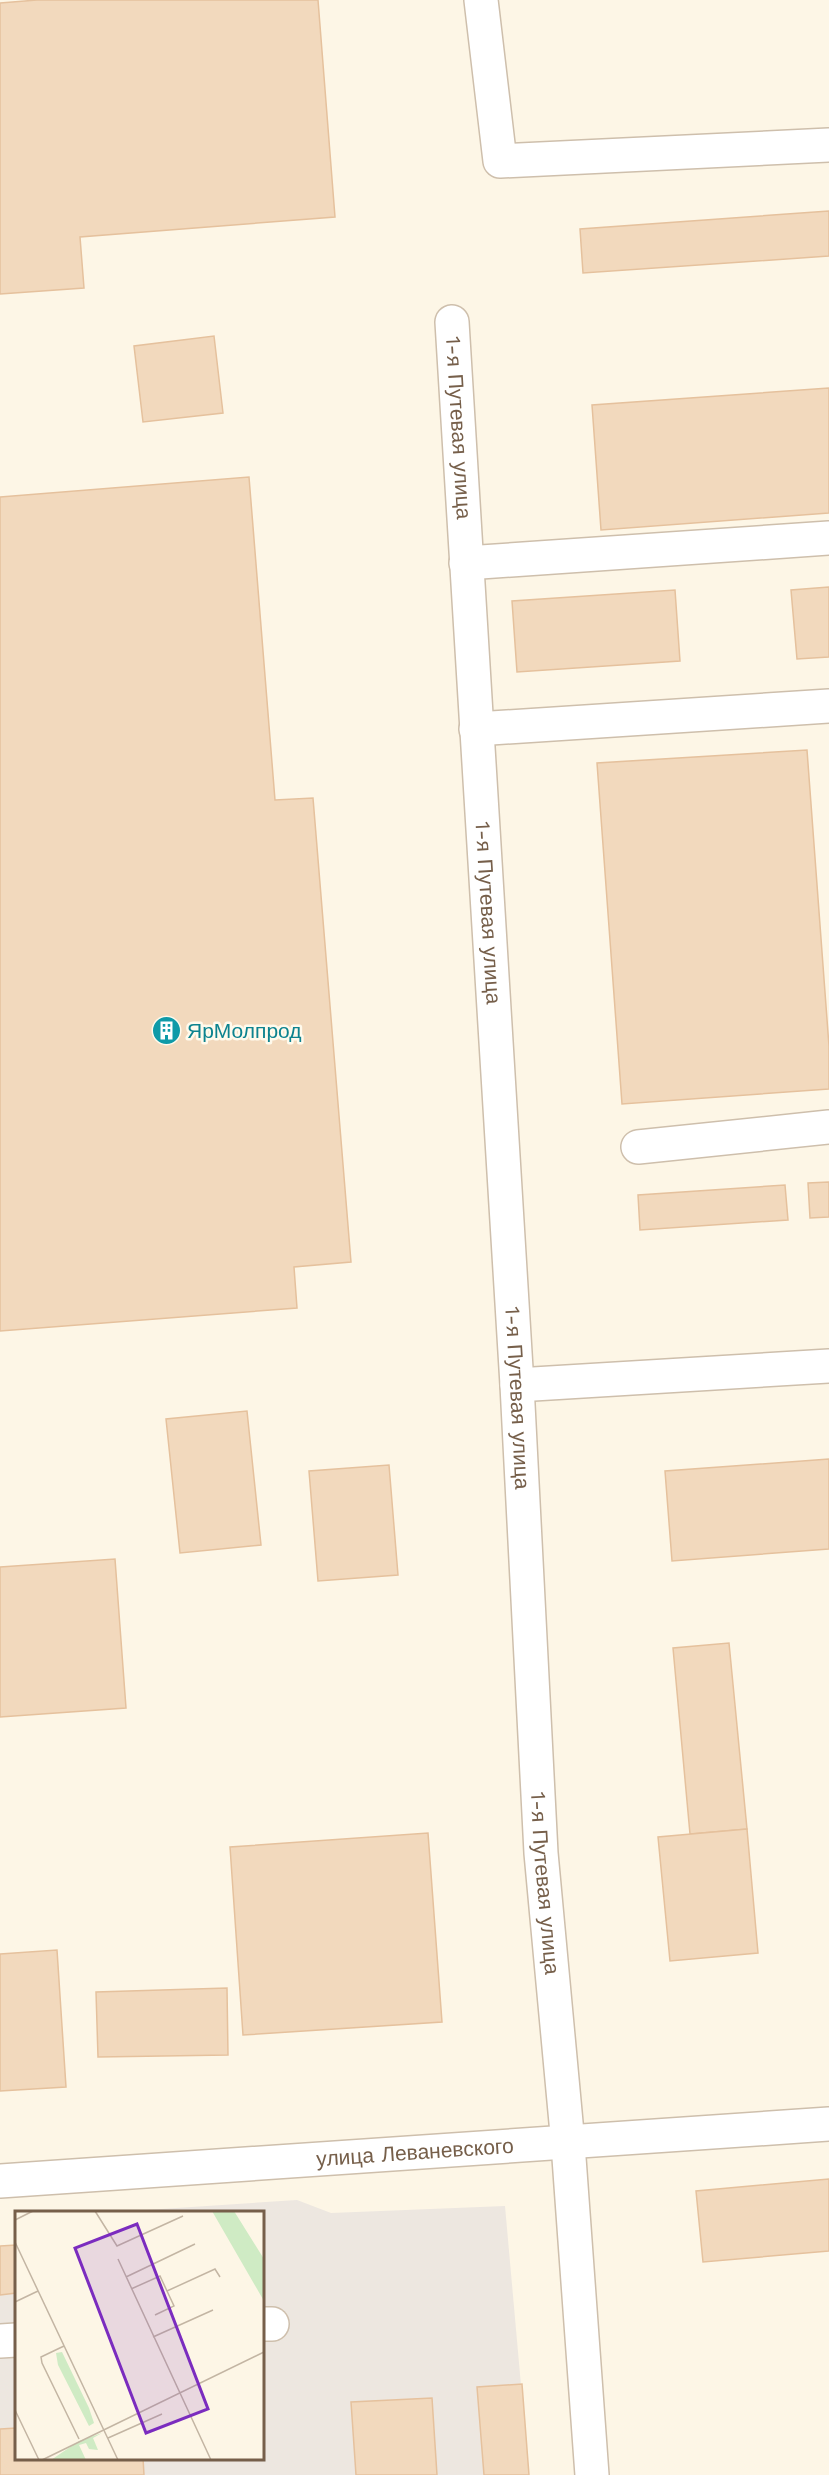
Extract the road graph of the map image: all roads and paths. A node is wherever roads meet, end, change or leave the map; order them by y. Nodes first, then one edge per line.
1 (481, 0) edge
2 (829, 145) edge
3 (452, 322) dead end
4 (829, 538) edge
5 (466, 563) junction
6 (829, 706) edge
7 (476, 729) junction
8 (829, 1127) edge
9 (638, 1147) dead end
10 (829, 1366) edge
11 (517, 1385) junction
12 (829, 2124) edge
13 (568, 2144) junction
14 (0, 2181) edge
15 (15, 2340) edge
16 (0, 2341) edge
17 (592, 2475) edge

1 - 2 street
3 - 5 street, 1-я Путевая улица
4 - 5 street
5 - 7 street, 1-я Путевая улица
6 - 7 street
7 - 11 street, 1-я Путевая улица
8 - 9 street
10 - 11 street
11 - 13 street, 1-я Путевая улица
12 - 13 street, улица Леваневского
13 - 14 street, улица Леваневского
13 - 17 street, 1-я Путевая улица
15 - 16 street

